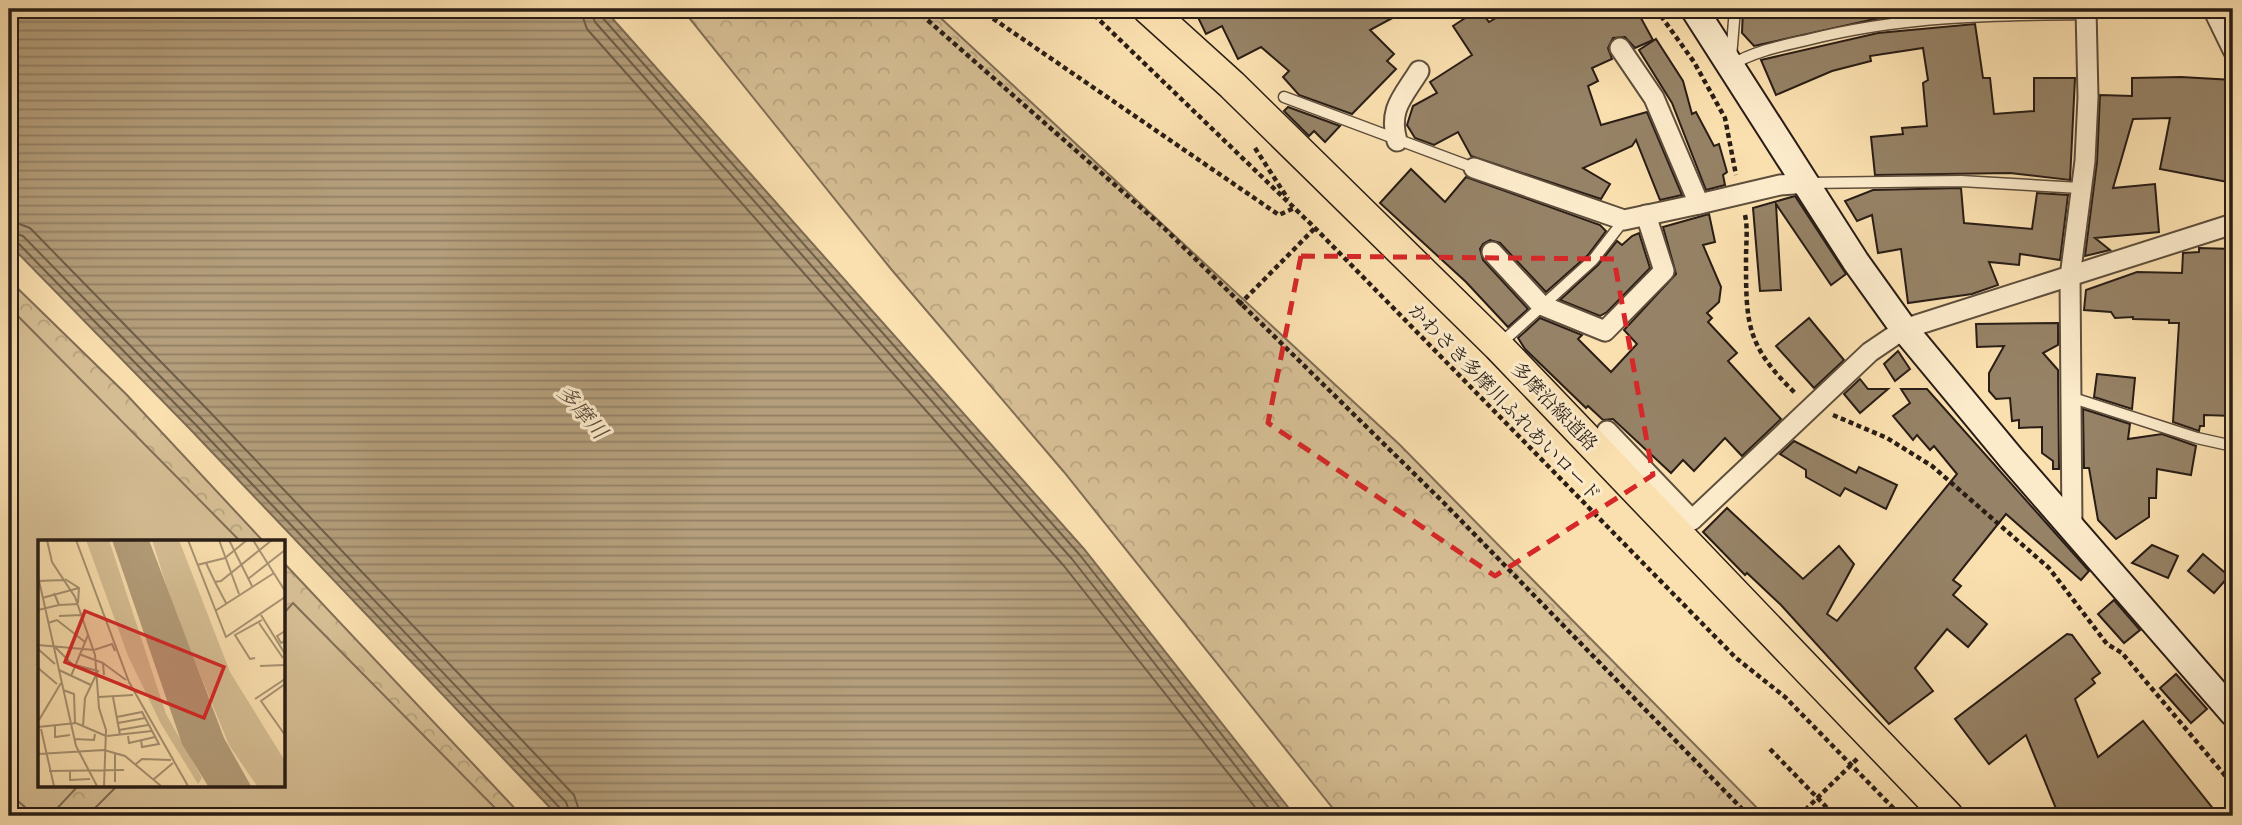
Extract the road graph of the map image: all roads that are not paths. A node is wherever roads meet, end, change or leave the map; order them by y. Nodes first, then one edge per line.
1 (1148, 9) edge
2 (1694, 9) edge
3 (1735, 9) edge
4 (2213, 9) edge
5 (2086, 12) edge
6 (1620, 48) dead end
7 (2233, 50) edge
8 (1730, 65) junction
9 (1419, 71) dead end
10 (1284, 97) dead end
11 (1397, 141) junction
12 (1474, 168) joint
13 (1807, 183) junction
14 (2080, 188) junction
15 (1699, 204) junction
16 (1646, 215) junction
17 (1624, 220) junction
18 (2233, 224) edge
19 (1492, 252) dead end
20 (2070, 277) junction
21 (1541, 305) junction
22 (1904, 329) junction
23 (1498, 346) junction
24 (2073, 398) junction
25 (1607, 431) dead end
26 (2233, 446) edge
27 (2072, 528) junction
28 (2233, 713) edge
29 (1948, 816) edge

1 - 23 main road, 多摩沿線道路
2 - 8 street
3 - 8 lane
4 - 7 street
5 - 8 lane
5 - 14 street
6 - 15 street
8 - 13 street
9 - 11 street
10 - 11 lane
11 - 12 lane
12 - 17 street
13 - 14 lane
13 - 15 street
13 - 22 street
14 - 20 street
15 - 16 street
16 - 17 street
16 - 21 street
17 - 21 lane
18 - 20 street
19 - 21 street
20 - 22 street
20 - 24 street
21 - 23 lane
22 - 25 street
22 - 27 street
23 - 29 main road, 多摩沿線道路
24 - 26 lane
24 - 27 street
27 - 28 street

